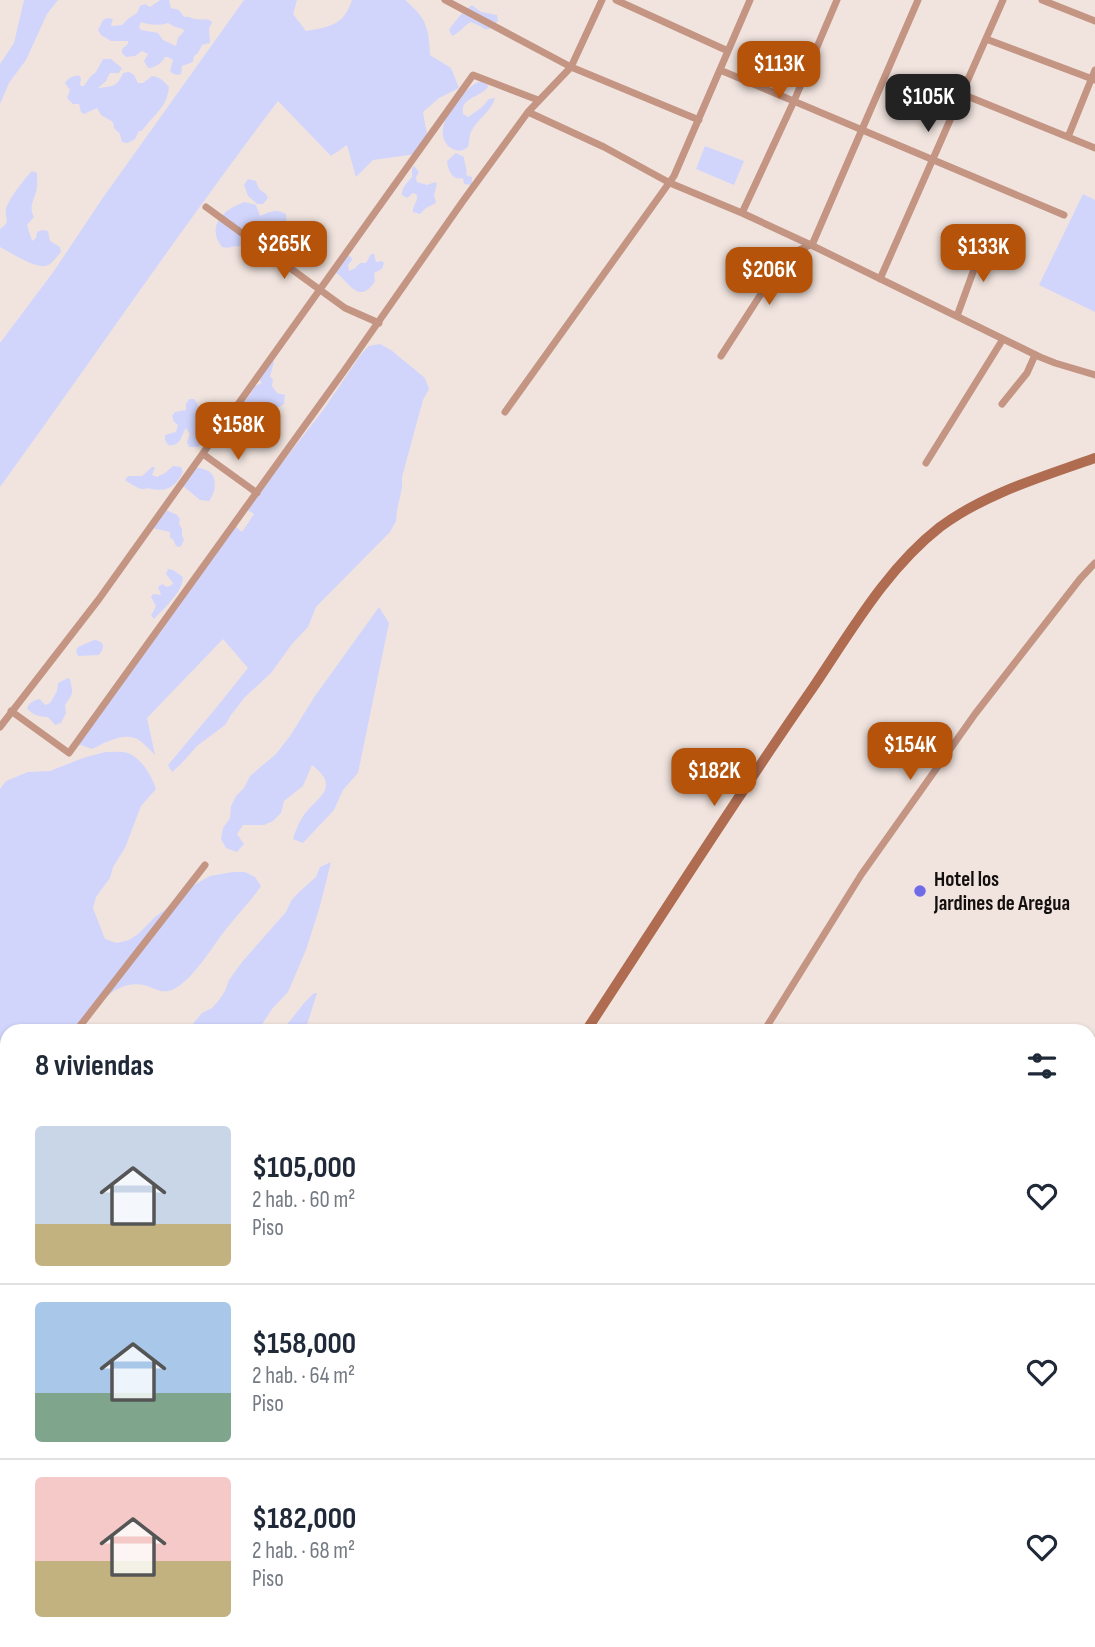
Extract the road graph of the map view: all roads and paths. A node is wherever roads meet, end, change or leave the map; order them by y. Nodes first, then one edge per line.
1 (602, 0) edge
2 (616, 0) edge
3 (750, 0) edge
4 (837, 0) edge
5 (918, 0) edge
6 (1003, 0) edge
7 (1042, 0) edge
8 (450, 1) edge
9 (1095, 21) edge
10 (986, 39) junction
11 (728, 51) junction
12 (571, 67) junction
13 (720, 70) junction
14 (1095, 70) edge
15 (1093, 80) edge
16 (962, 94) junction
17 (538, 100) junction
18 (794, 101) junction
19 (528, 112) junction
20 (699, 120) junction
21 (862, 130) junction
22 (1068, 137) junction
23 (1095, 148) edge
24 (932, 159) junction
25 (670, 183) junction
26 (206, 207) dead end
27 (742, 213) junction
28 (1064, 215) dead end
29 (984, 242) dead end
30 (811, 245) junction
31 (880, 279) junction
32 (320, 290) junction
33 (957, 316) junction
34 (379, 323) junction
35 (1003, 339) junction
36 (1035, 355) junction
37 (720, 356) dead end
38 (1095, 374) edge
39 (1002, 404) dead end
40 (505, 412) dead end
41 (203, 454) junction
42 (1095, 458) edge
43 (926, 463) dead end
44 (257, 493) junction
45 (1095, 563) edge
46 (11, 711) junction
47 (0, 727) edge
48 (205, 865) dead end
49 (81, 1024) edge
50 (591, 1024) edge
51 (768, 1024) edge

1 - 12 street
2 - 11 street
3 - 11 street
4 - 18 street
5 - 21 street
6 - 10 street
7 - 9 street
8 - 12 street
10 - 15 street
10 - 16 street
11 - 13 street
12 - 17 street
12 - 20 street
13 - 18 street
13 - 20 street
14 - 15 street
15 - 22 street
16 - 22 street
16 - 24 street
17 - 19 street
17 - 32 street
18 - 21 street
18 - 27 street
19 - 25 street
19 - 34 street
20 - 25 street
21 - 24 street
21 - 30 street
22 - 23 street
24 - 28 street
24 - 31 street
25 - 27 street
25 - 40 street
26 - 32 street
27 - 30 street
29 - 33 street
30 - 31 street
30 - 37 street
31 - 33 street
32 - 34 street
32 - 41 street
33 - 35 street
34 - 44 street
35 - 36 street
35 - 43 street
36 - 38 street
36 - 39 street
41 - 44 street
41 - 46 street
42 - 50 street
44 - 46 street
45 - 51 street
46 - 47 street
48 - 49 street

